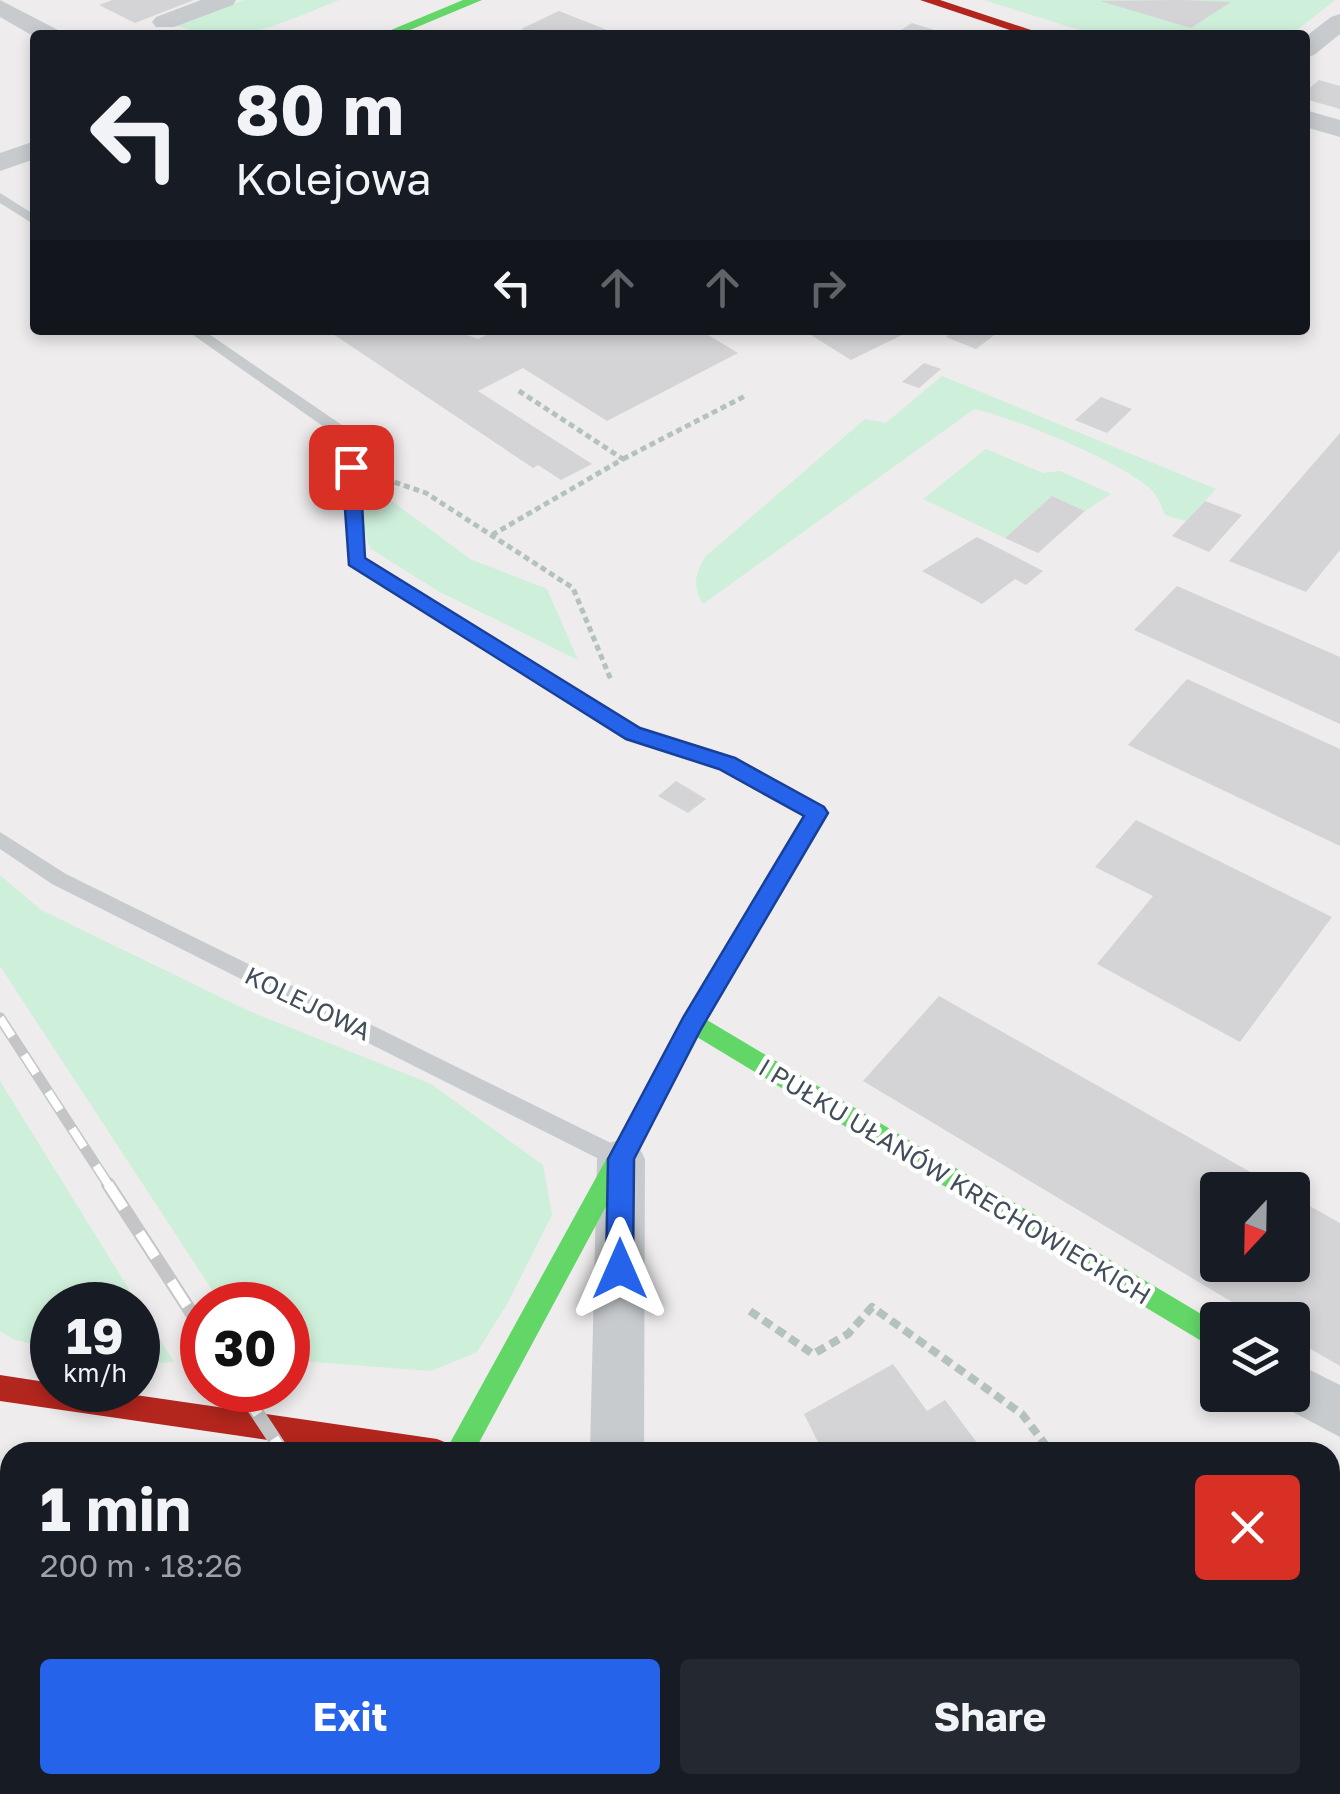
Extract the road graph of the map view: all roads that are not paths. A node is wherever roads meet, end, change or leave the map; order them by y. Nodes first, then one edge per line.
1 (224, 0) edge
2 (475, 0) edge
3 (927, 0) edge
4 (0, 7) edge
5 (165, 22) dead end
6 (1340, 22) edge
7 (40, 30) edge
8 (399, 30) edge
9 (1023, 30) edge
10 (1310, 46) edge
11 (1310, 120) edge
12 (1340, 129) edge
13 (30, 151) edge
14 (0, 163) edge
15 (0, 197) edge
16 (30, 218) edge
17 (200, 335) edge
18 (817, 813) joint
19 (0, 838) edge
20 (692, 1023) junction
21 (621, 1159) junction
22 (1200, 1328) edge
23 (0, 1388) edge
24 (1310, 1395) edge
25 (1340, 1413) edge
26 (385, 1442) edge
27 (465, 1442) edge
28 (617, 1442) edge

1 - 5 street
2 - 8 street
3 - 9 street
4 - 7 street
6 - 10 street
11 - 12 street
13 - 14 street
15 - 16 lane
17 - 18 lane
18 - 20 street
19 - 21 lane, KOLEJOWA
20 - 21 street
20 - 22 street, I PUŁKU UŁANÓW KRECHOWIECKICH
21 - 27 street
21 - 28 street
23 - 26 street
24 - 25 street

